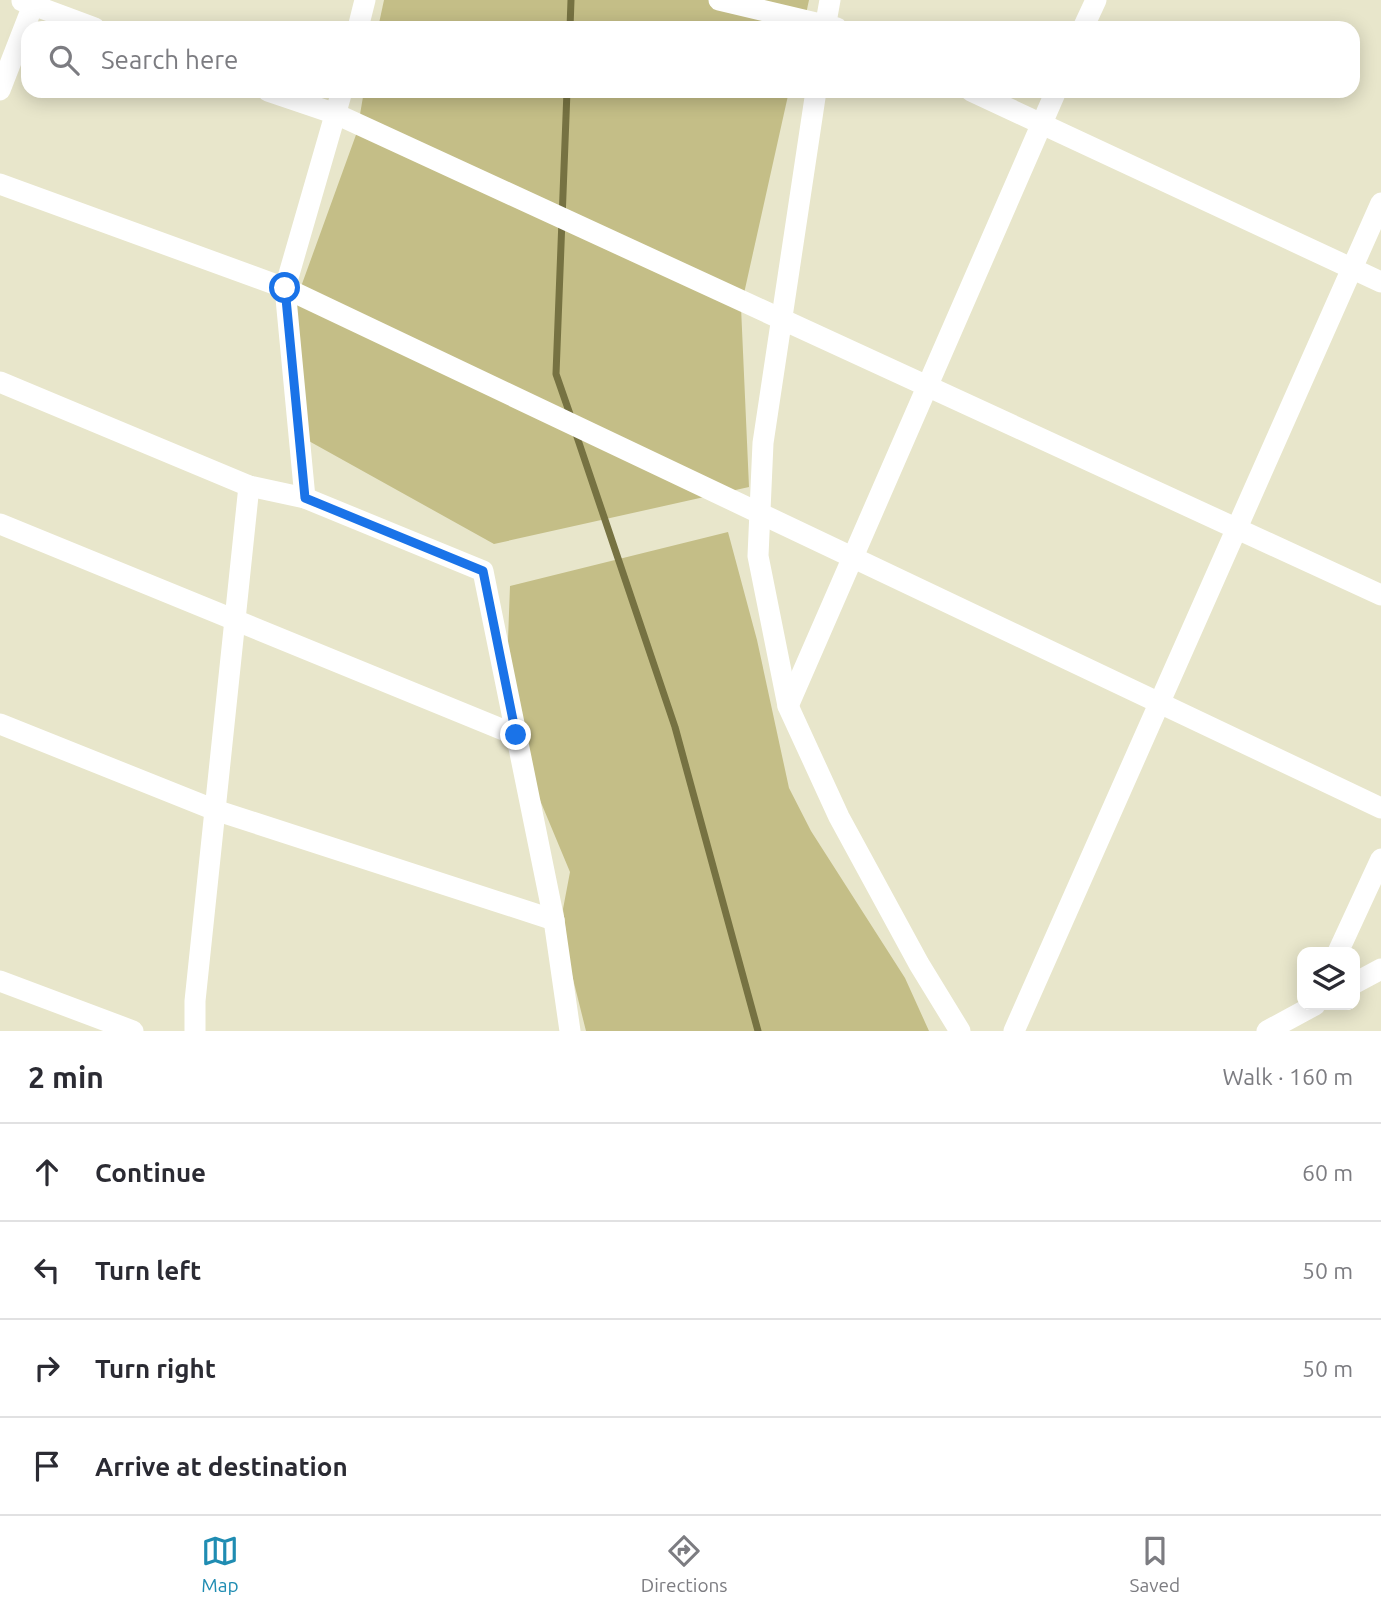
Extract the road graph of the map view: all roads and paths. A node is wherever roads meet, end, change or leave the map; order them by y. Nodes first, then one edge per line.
1 (365, 0) edge
2 (719, 0) edge
3 (830, 0) edge
4 (1096, 0) edge
5 (29, 2) edge
6 (23, 21) edge
7 (77, 21) edge
8 (360, 21) edge
9 (808, 21) edge
10 (829, 21) edge
11 (1086, 21) edge
12 (21, 26) edge
13 (0, 90) edge
14 (289, 98) edge
15 (340, 98) edge
16 (815, 98) edge
17 (986, 98) edge
18 (1053, 98) edge
19 (336, 114) junction
20 (1042, 124) junction
21 (0, 184) edge
22 (1381, 203) edge
23 (1352, 269) junction
24 (1381, 282) edge
25 (285, 288) junction
26 (781, 319) junction
27 (0, 382) edge
28 (927, 386) junction
29 (249, 486) junction
30 (305, 498) junction
31 (760, 513) junction
32 (0, 524) edge
33 (1237, 528) junction
34 (852, 557) junction
35 (1381, 594) edge
36 (235, 620) junction
37 (1159, 703) junction
38 (788, 706) junction
39 (0, 724) edge
40 (516, 735) junction
41 (1381, 808) edge
42 (215, 810) junction
43 (1381, 859) edge
44 (554, 920) junction
45 (1340, 947) edge
46 (1381, 969) edge
47 (1360, 980) edge
48 (0, 981) edge
49 (1305, 1010) edge
50 (133, 1031) edge
51 (195, 1031) edge
52 (570, 1031) edge
53 (960, 1031) edge
54 (1014, 1031) edge
55 (1267, 1031) edge

1 - 8 street
2 - 9 street
3 - 10 street
4 - 11 street
5 - 6 street
5 - 7 street
12 - 13 street
14 - 19 street
15 - 19 street
16 - 26 street
17 - 20 street
18 - 20 street
19 - 25 street
19 - 26 street
20 - 23 street
20 - 28 street
21 - 25 street
22 - 23 street
23 - 24 street
23 - 33 street
25 - 30 street
25 - 31 street
26 - 28 street
26 - 31 street
27 - 29 street
28 - 33 street
28 - 34 street
29 - 30 street
29 - 36 street
30 - 40 street
31 - 34 street
31 - 38 street
32 - 36 street
33 - 35 street
33 - 37 street
34 - 37 street
34 - 38 street
36 - 40 street
36 - 42 street
37 - 41 street
37 - 54 street
38 - 53 street
39 - 42 street
40 - 44 street
42 - 44 street
42 - 51 street
43 - 45 street
44 - 52 street
46 - 47 street
48 - 50 street
49 - 55 street

